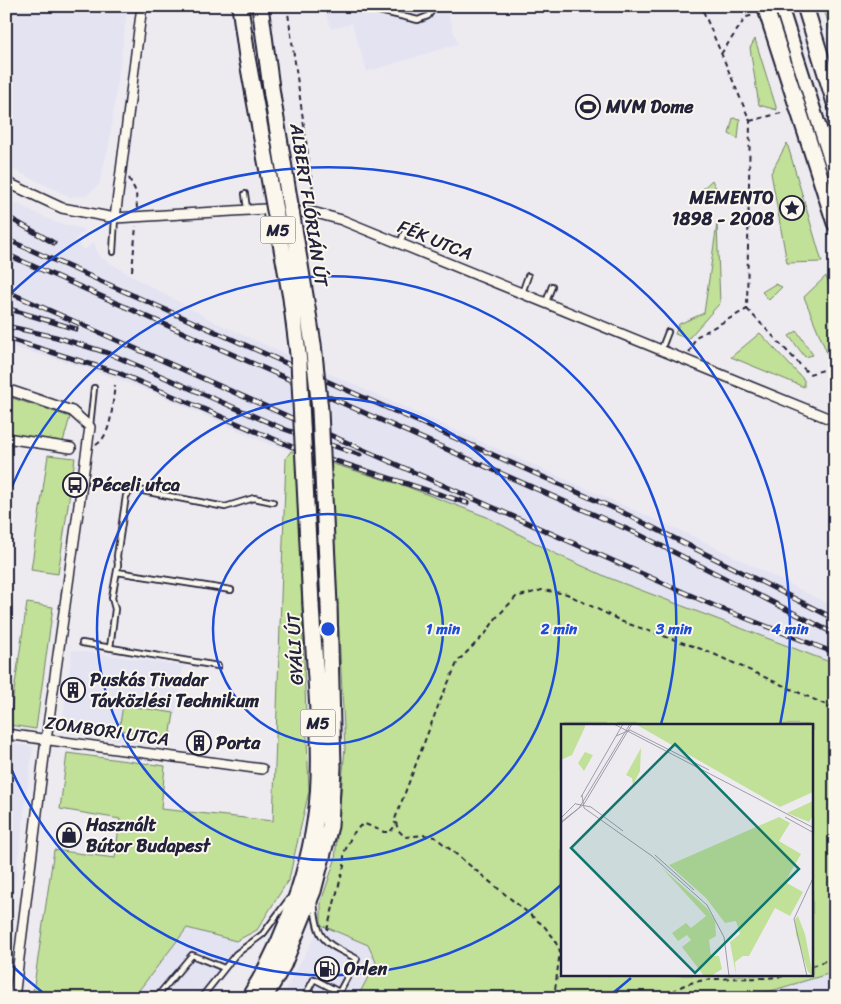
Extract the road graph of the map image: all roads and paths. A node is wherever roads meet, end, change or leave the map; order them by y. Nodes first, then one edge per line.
1 (142, 6) edge
2 (240, 6) edge
3 (260, 6) edge
4 (287, 6) edge
5 (358, 6) edge
6 (435, 6) edge
7 (701, 6) edge
8 (781, 6) edge
9 (805, 6) edge
10 (760, 11) edge
11 (721, 54) junction
12 (835, 103) edge
13 (785, 112) dead end
14 (750, 121) junction
15 (121, 169) junction
16 (835, 175) edge
17 (6, 182) edge
18 (245, 194) dead end
19 (247, 209) junction
20 (265, 209) junction
21 (316, 213) junction
22 (137, 217) junction
23 (115, 218) junction
24 (835, 223) edge
25 (407, 226) dead end
26 (270, 231) dead end
27 (136, 233) dead end
28 (400, 243) junction
29 (113, 252) dead end
30 (132, 271) dead end
31 (528, 276) dead end
32 (552, 286) dead end
33 (522, 293) junction
34 (546, 302) junction
35 (747, 309) junction
36 (668, 332) dead end
37 (661, 350) junction
38 (686, 360) junction
39 (835, 367) edge
40 (115, 385) dead end
41 (94, 388) dead end
42 (6, 389) edge
43 (300, 405) joint
44 (320, 410) joint
45 (835, 421) edge
46 (90, 427) junction
47 (6, 438) edge
48 (71, 448) dead end
49 (86, 452) junction
50 (273, 502) dead end
51 (117, 572) junction
52 (231, 590) dead end
53 (82, 643) dead end
54 (110, 648) junction
55 (218, 666) dead end
56 (835, 709) edge
57 (6, 734) edge
58 (46, 740) junction
59 (262, 769) dead end
60 (395, 819) junction
61 (298, 888) junction
62 (314, 891) junction
63 (324, 942) junction
64 (835, 957) edge
65 (814, 965) edge
66 (224, 968) junction
67 (779, 976) edge
68 (339, 992) junction
69 (14, 998) edge
70 (159, 998) edge
71 (201, 998) edge
72 (249, 998) edge
73 (264, 998) edge
74 (304, 998) edge
75 (336, 998) edge
76 (554, 998) edge
77 (666, 998) edge

1 - 15 street
2 - 43 main road, ALBERT FLÓRIÁN ÚT / M5, bridge
3 - 44 main road, ALBERT FLÓRIÁN ÚT / M5, bridge
4 - 21 path
5 - 6 lane
7 - 11 path
8 - 16 main road
9 - 12 main road
10 - 11 path
10 - 24 main road
11 - 14 path
13 - 14 path
14 - 35 path
15 - 22 path
15 - 23 street
17 - 23 street, FÉK UTCA
18 - 19 lane
19 - 20 street, FÉK UTCA
19 - 22 street, FÉK UTCA
20 - 21 street, FÉK UTCA
20 - 26 lane
21 - 28 street, FÉK UTCA
22 - 23 street, FÉK UTCA
23 - 29 lane
25 - 28 lane
27 - 30 path
28 - 33 street, FÉK UTCA
31 - 33 lane
32 - 34 lane
33 - 34 street, FÉK UTCA
34 - 37 street, FÉK UTCA
35 - 38 path
35 - 39 path
36 - 37 lane
37 - 38 street, FÉK UTCA
38 - 45 street, FÉK UTCA
40 - 49 path
41 - 46 lane
42 - 46 street
43 - 61 main road, GYÁLI ÚT / M5, bridge
44 - 62 main road, GYÁLI ÚT / M5, bridge
46 - 49 street
47 - 48 street
49 - 58 street
50 - 51 lane
51 - 52 lane
51 - 54 lane
53 - 54 lane
54 - 55 lane
56 - 60 path
57 - 58 street, ZOMBORI UTCA
58 - 59 street, ZOMBORI UTCA
58 - 69 street
60 - 63 path
60 - 76 path
61 - 66 lane
61 - 72 main road, GYÁLI ÚT / M5
62 - 63 lane
62 - 73 main road, GYÁLI ÚT / M5
63 - 68 lane
64 - 65 path
66 - 70 lane
66 - 71 lane
67 - 77 path
68 - 74 lane
68 - 75 lane

